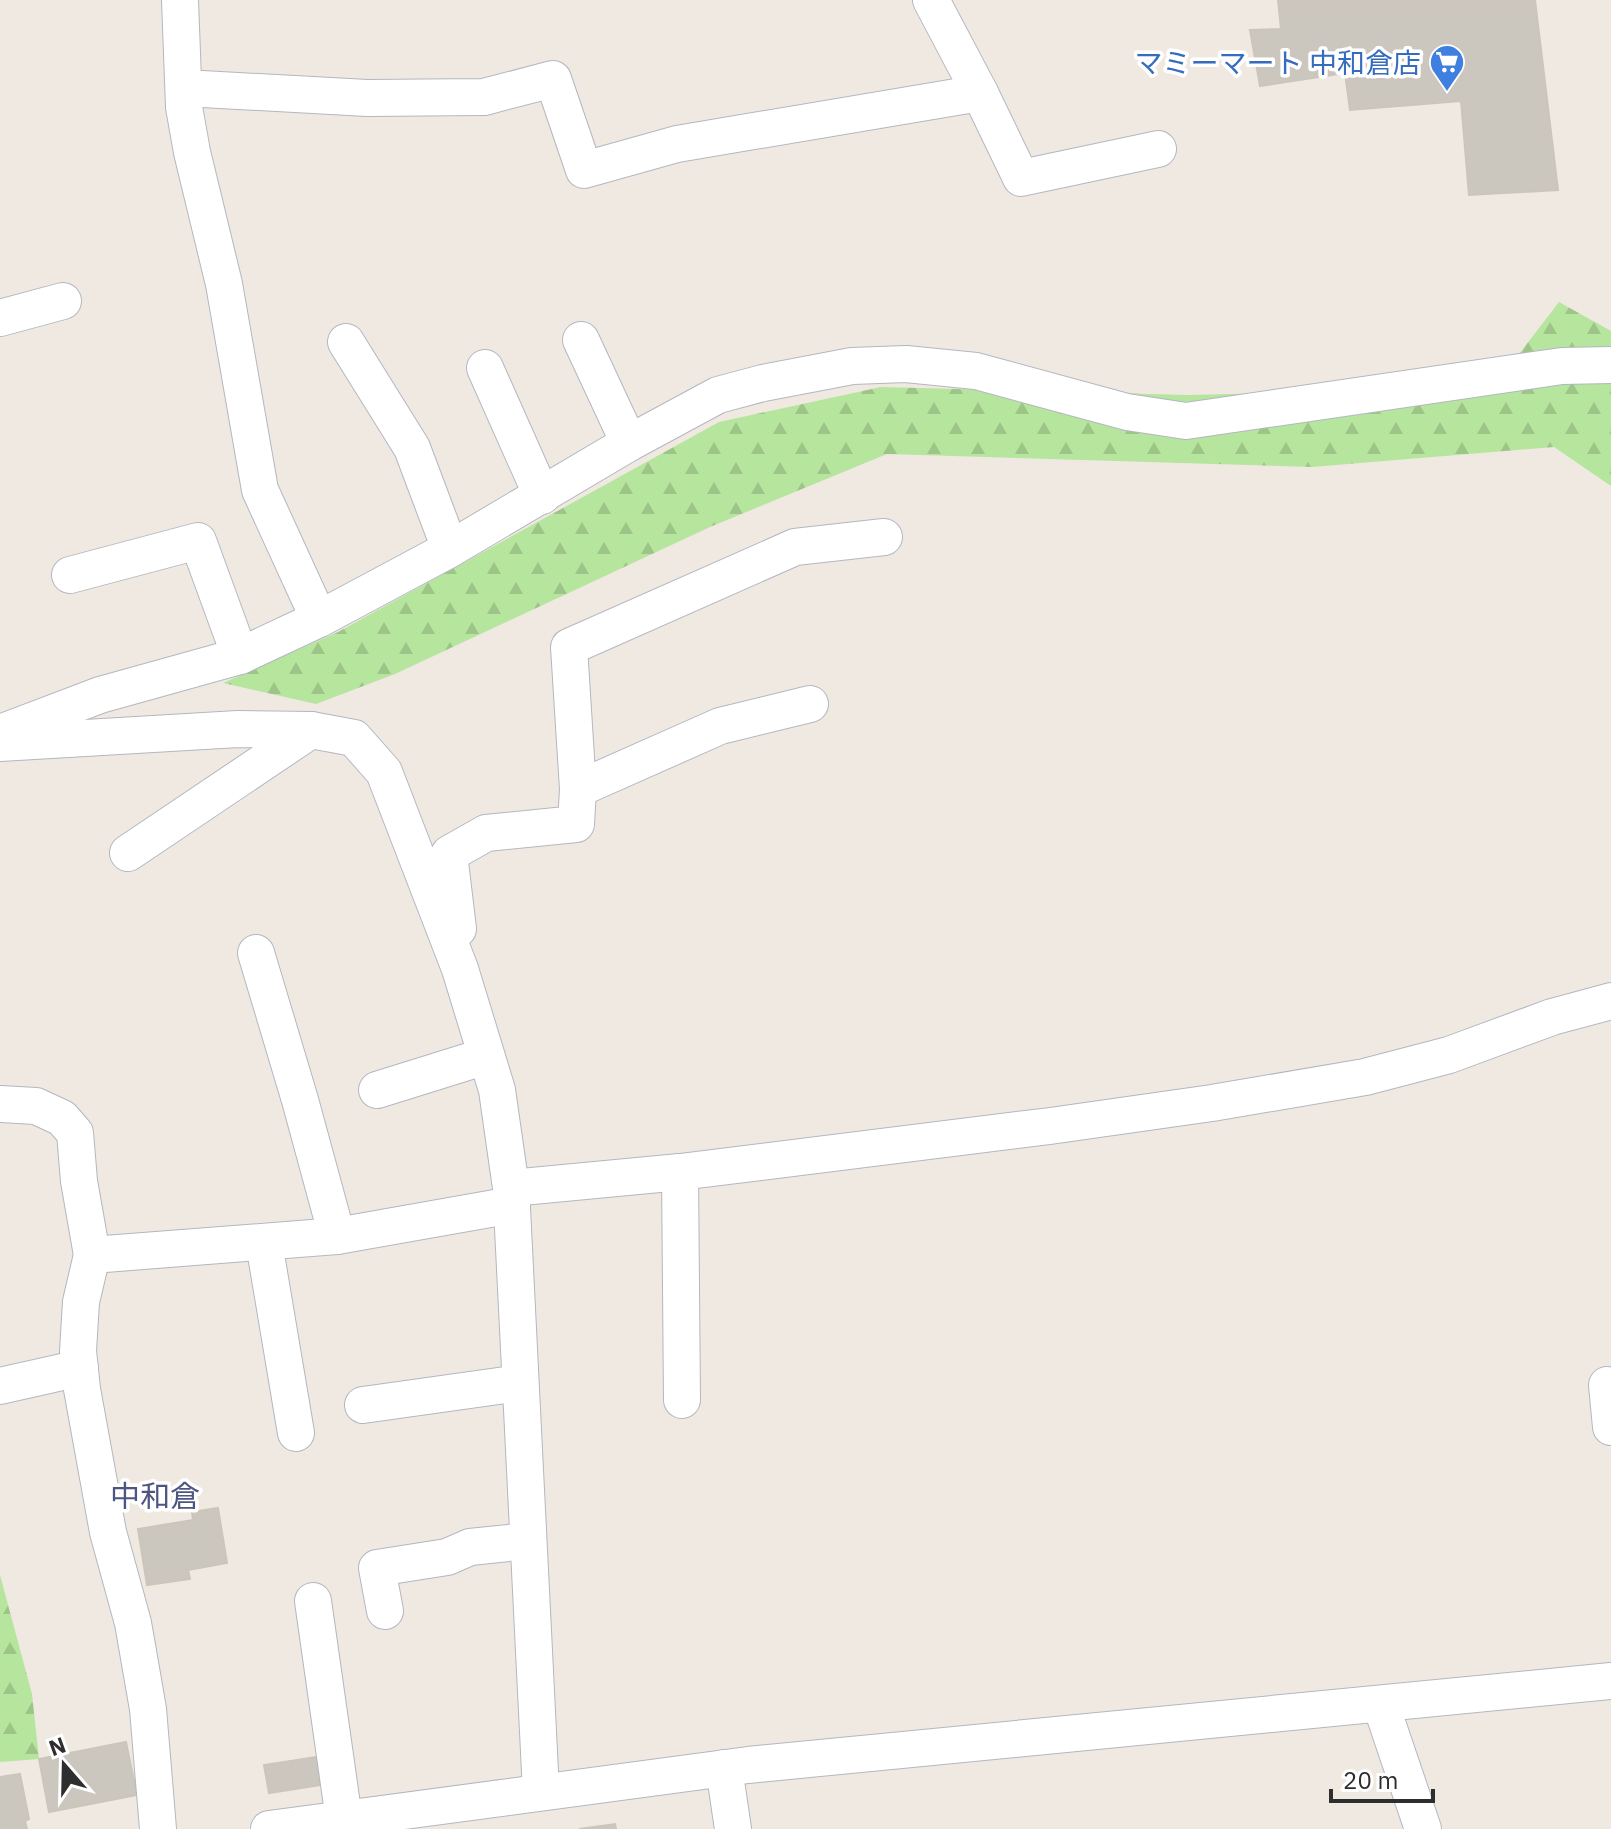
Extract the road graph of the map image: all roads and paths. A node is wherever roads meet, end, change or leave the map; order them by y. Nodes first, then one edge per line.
1 (180, 0) edge
2 (931, 0) edge
3 (184, 88) junction
4 (980, 93) junction
5 (1158, 149) dead end
6 (63, 301) dead end
7 (0, 318) edge
8 (581, 340) dead end
9 (346, 342) dead end
10 (1611, 365) edge
11 (485, 368) dead end
12 (629, 443) junction
13 (542, 496) junction
14 (884, 537) dead end
15 (450, 549) junction
16 (70, 575) dead end
17 (319, 619) junction
18 (240, 656) junction
19 (810, 704) dead end
20 (311, 730) junction
21 (0, 733) edge
22 (0, 743) edge
23 (578, 789) junction
24 (128, 853) dead end
25 (256, 953) dead end
26 (460, 969) junction
27 (1611, 1001) edge
28 (486, 1056) junction
29 (377, 1090) dead end
30 (0, 1104) edge
31 (680, 1172) junction
32 (512, 1197) junction
33 (337, 1236) junction
34 (264, 1243) junction
35 (92, 1255) junction
36 (80, 1368) junction
37 (520, 1383) junction
38 (1607, 1385) dead end
39 (0, 1386) edge
40 (682, 1400) dead end
41 (363, 1405) dead end
42 (1611, 1427) edge
43 (296, 1433) dead end
44 (527, 1541) junction
45 (313, 1601) dead end
46 (385, 1611) dead end
47 (1611, 1681) edge
48 (1381, 1705) junction
49 (724, 1768) junction
50 (541, 1792) junction
51 (457, 1817) edge
52 (344, 1819) junction
53 (158, 1829) edge
54 (269, 1829) edge
55 (733, 1829) edge
56 (1423, 1829) edge

1 - 3 street
2 - 4 street
3 - 4 street
3 - 17 street
4 - 5 street
6 - 7 street
8 - 12 street
9 - 15 street
10 - 12 street
11 - 13 street
12 - 13 street
13 - 15 street
14 - 23 street
15 - 17 street
16 - 18 street
17 - 18 street
18 - 21 street
19 - 23 street
20 - 22 street
20 - 24 street
20 - 26 street
23 - 26 street
25 - 33 street
26 - 28 street
27 - 31 street
28 - 29 street
28 - 32 street
30 - 35 street
31 - 32 street
31 - 40 street
32 - 33 street
32 - 37 street
33 - 34 street
34 - 35 street
34 - 43 street
35 - 36 street
36 - 39 street
36 - 53 street
37 - 41 street
37 - 44 street
38 - 42 street
44 - 46 street
44 - 50 street
45 - 52 street
47 - 48 street
48 - 49 street
48 - 56 street
49 - 50 street
49 - 55 street
50 - 51 street
51 - 52 street
52 - 54 street

